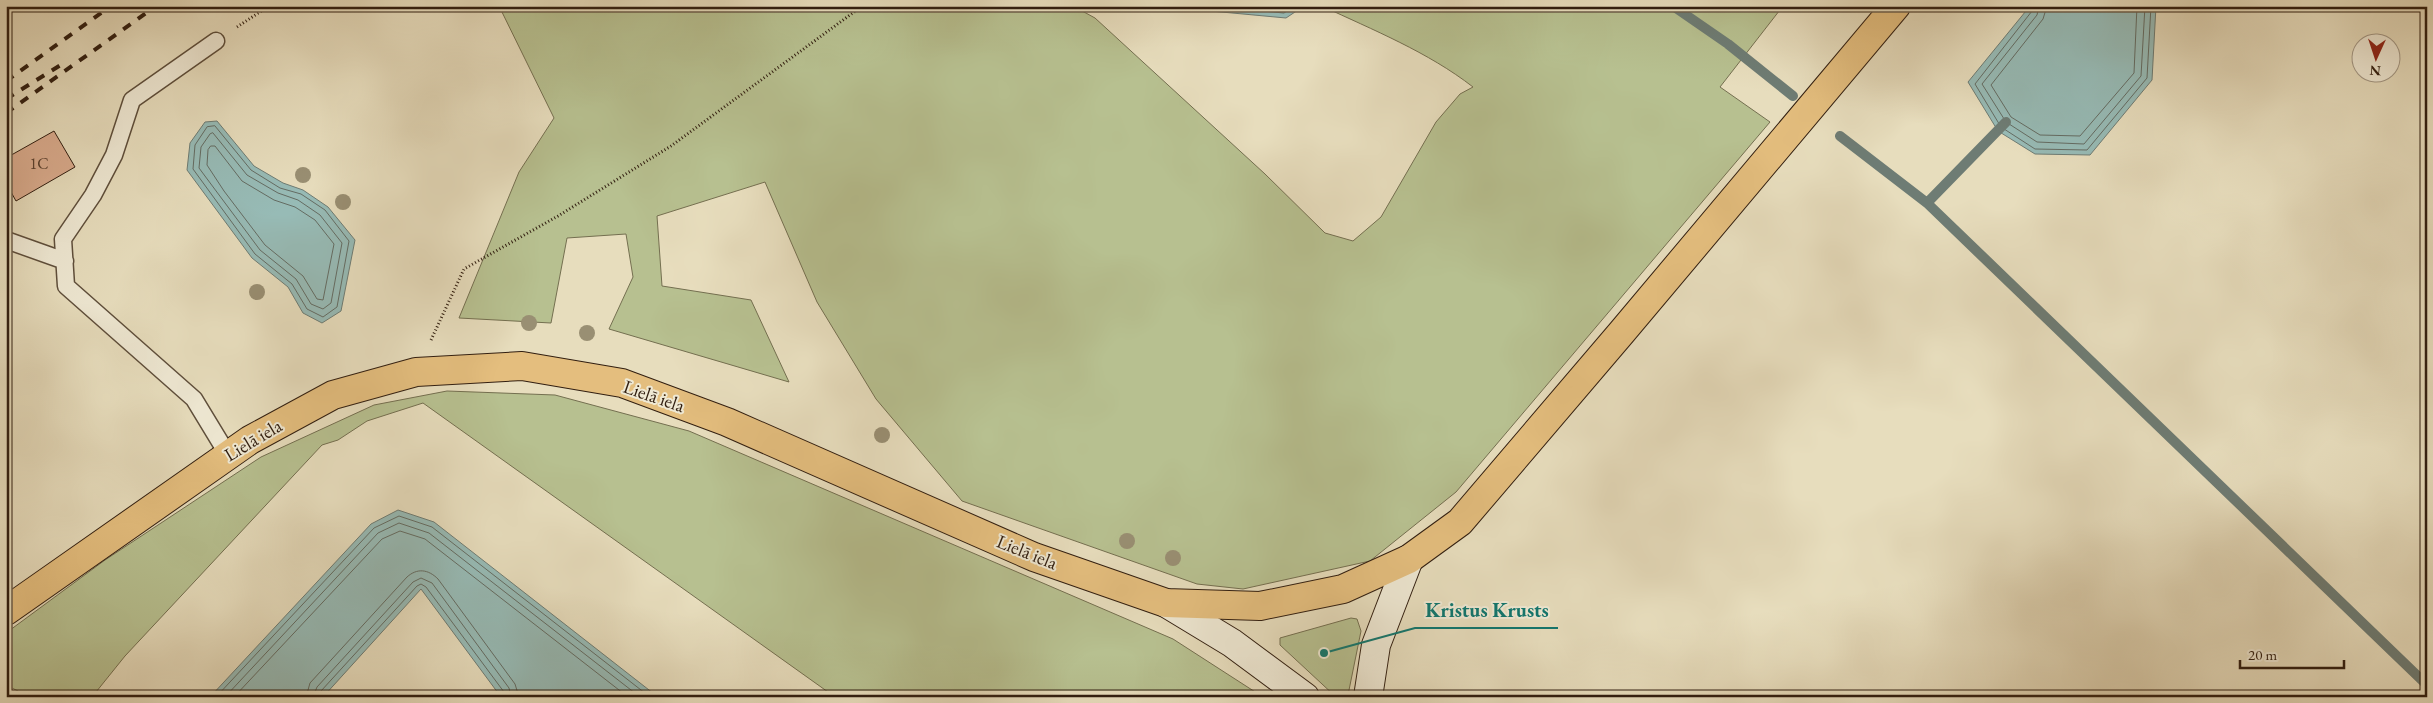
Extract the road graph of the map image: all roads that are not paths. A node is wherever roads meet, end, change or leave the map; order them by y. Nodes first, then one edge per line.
1 (1896, 6) edge
2 (216, 41) road end
3 (6, 240) edge
4 (65, 262) junction
5 (228, 455) junction
6 (1409, 559) junction
7 (1166, 603) junction
8 (6, 611) edge
9 (1305, 697) edge
10 (1368, 697) edge

1 - 6 main road
2 - 4 lane
3 - 4 lane
4 - 5 lane
5 - 7 main road, Lielā iela
5 - 8 main road, Lielā iela
6 - 7 main road
6 - 10 main road
7 - 9 main road, Lielā iela

